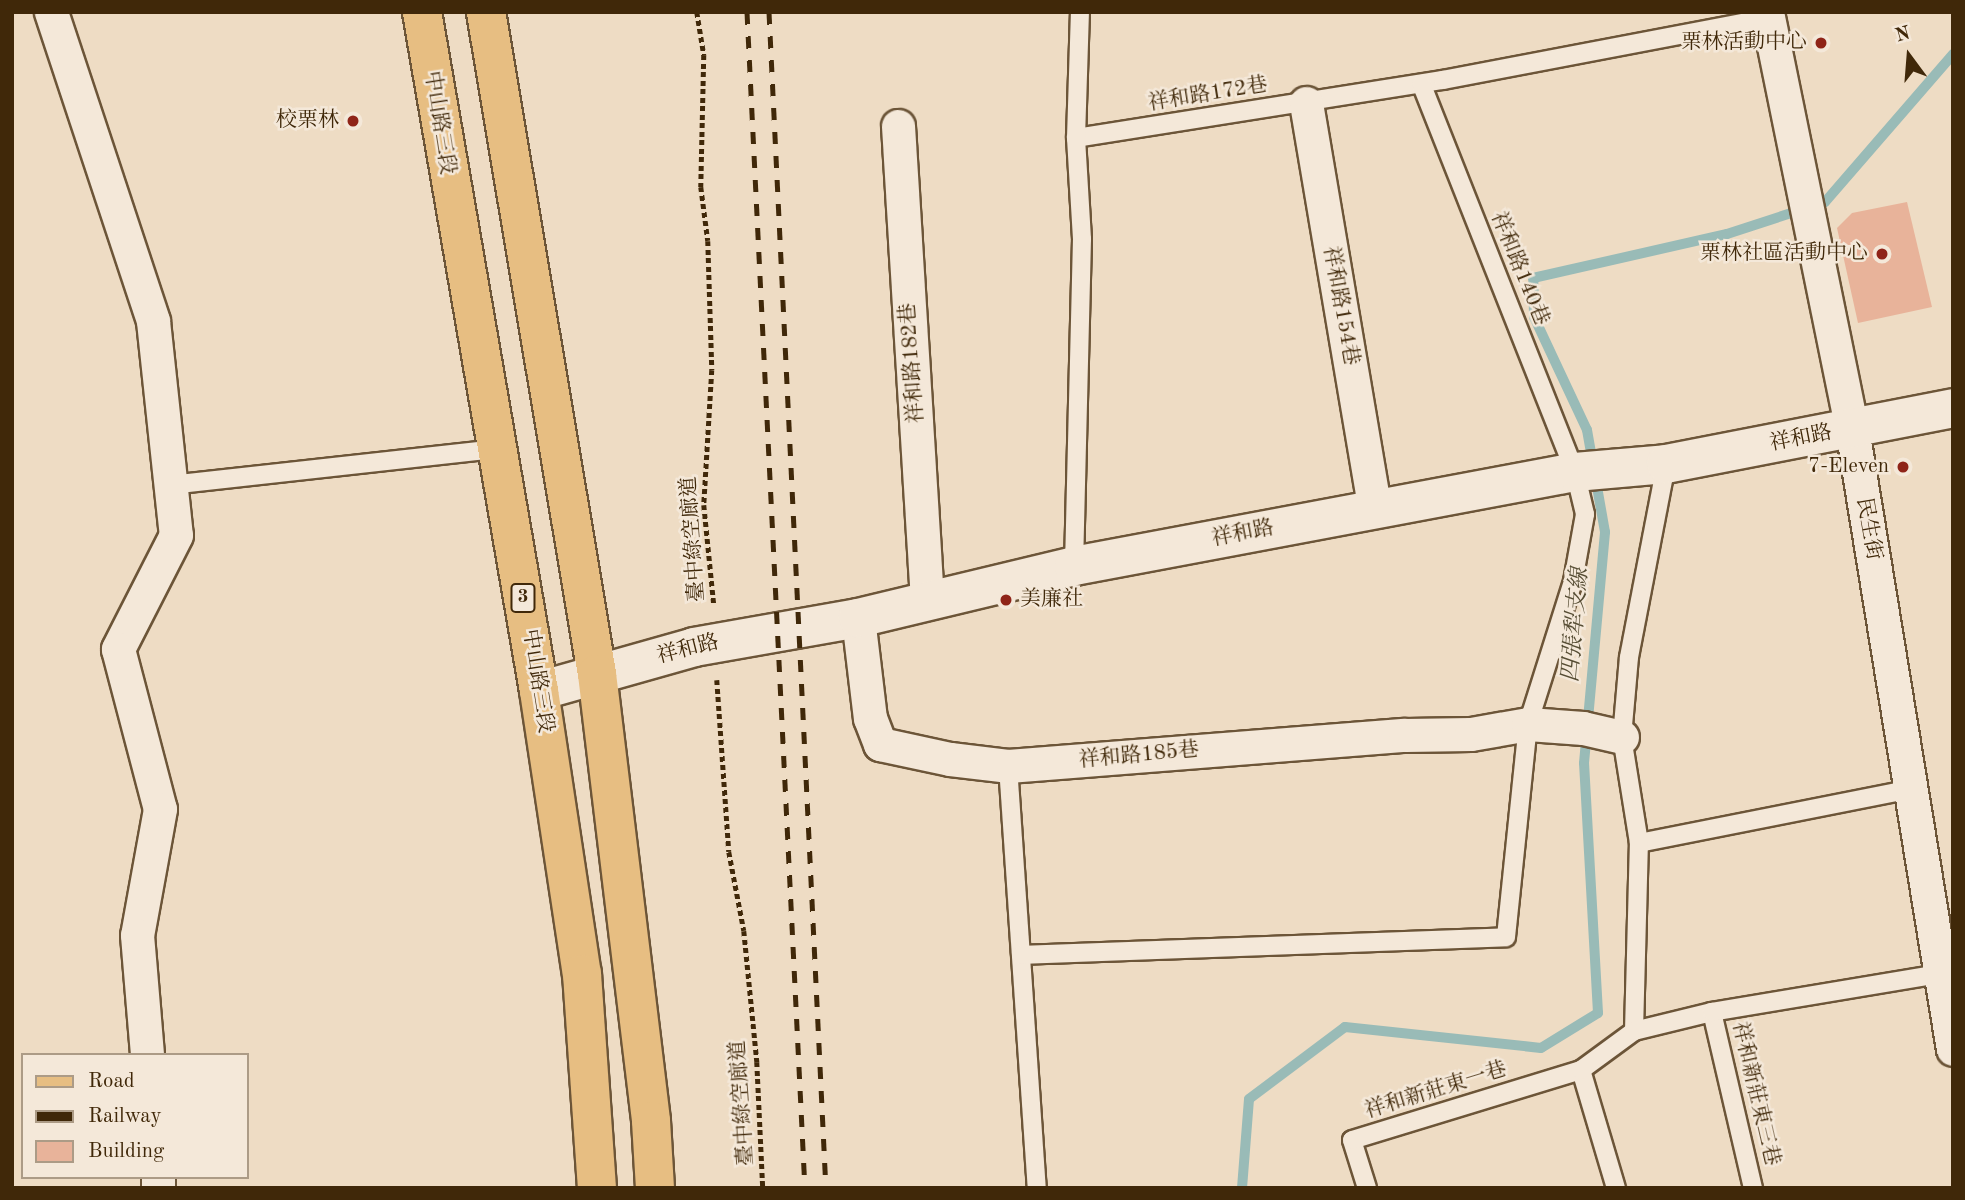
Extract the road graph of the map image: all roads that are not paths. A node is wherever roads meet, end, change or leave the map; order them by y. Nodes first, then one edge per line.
1 (51, 12) edge
2 (422, 12) edge
3 (486, 12) edge
4 (1080, 12) edge
5 (1768, 15) edge
6 (1422, 84) junction
7 (1306, 103) junction
8 (898, 126) dead end
9 (1076, 138) junction
10 (1953, 408) edge
11 (1852, 429) junction
12 (497, 449) junction
13 (1666, 464) junction
14 (1575, 472) junction
15 (170, 485) junction
16 (1375, 509) junction
17 (1074, 566) junction
18 (927, 599) junction
19 (858, 618) junction
20 (597, 674) junction
21 (539, 691) junction
22 (1528, 724) junction
23 (1622, 737) junction
24 (1008, 766) junction
25 (1912, 789) junction
26 (1639, 843) junction
27 (1021, 955) junction
28 (1940, 974) junction
29 (1712, 1012) junction
30 (1634, 1031) junction
31 (1953, 1049) edge
32 (147, 1053) edge
33 (1581, 1070) junction
34 (597, 1188) edge
35 (654, 1188) edge
36 (1037, 1188) edge
37 (1367, 1188) edge
38 (1616, 1188) edge
39 (1753, 1188) edge

1 - 15 street
2 - 12 main road, 中山路三段 / 3
3 - 20 main road
4 - 9 lane
5 - 6 lane, 祥和路172巷
5 - 11 street, 民生街
6 - 7 lane, 祥和路172巷
6 - 14 lane, 祥和路140巷
7 - 9 lane, 祥和路172巷
7 - 16 street, 祥和路154巷
8 - 18 street, 祥和路182巷
9 - 17 lane
10 - 11 street, 祥和路
11 - 13 street, 祥和路
11 - 25 street, 民生街
12 - 15 lane
12 - 21 main road, 中山路三段 / 3
13 - 14 street, 祥和路
13 - 23 lane
14 - 16 street, 祥和路
14 - 22 lane, 祥和路140巷
15 - 32 street
16 - 17 street, 祥和路
17 - 18 street, 祥和路
18 - 19 street, 祥和路
19 - 20 street, 祥和路
19 - 24 street, 祥和路185巷
20 - 21 street, 祥和路
20 - 35 main road
21 - 34 main road, 中山路三段 / 3
22 - 23 street, 祥和路185巷
22 - 24 street, 祥和路185巷
22 - 27 lane, 祥和路140巷
23 - 26 lane
24 - 27 lane
25 - 26 lane
25 - 28 street, 民生街
26 - 30 lane
27 - 36 lane
28 - 29 lane
28 - 31 street, 民生街
29 - 30 lane
29 - 39 lane, 祥和新莊東三巷
30 - 33 lane
33 - 37 lane, 祥和新莊東一巷
33 - 38 lane

